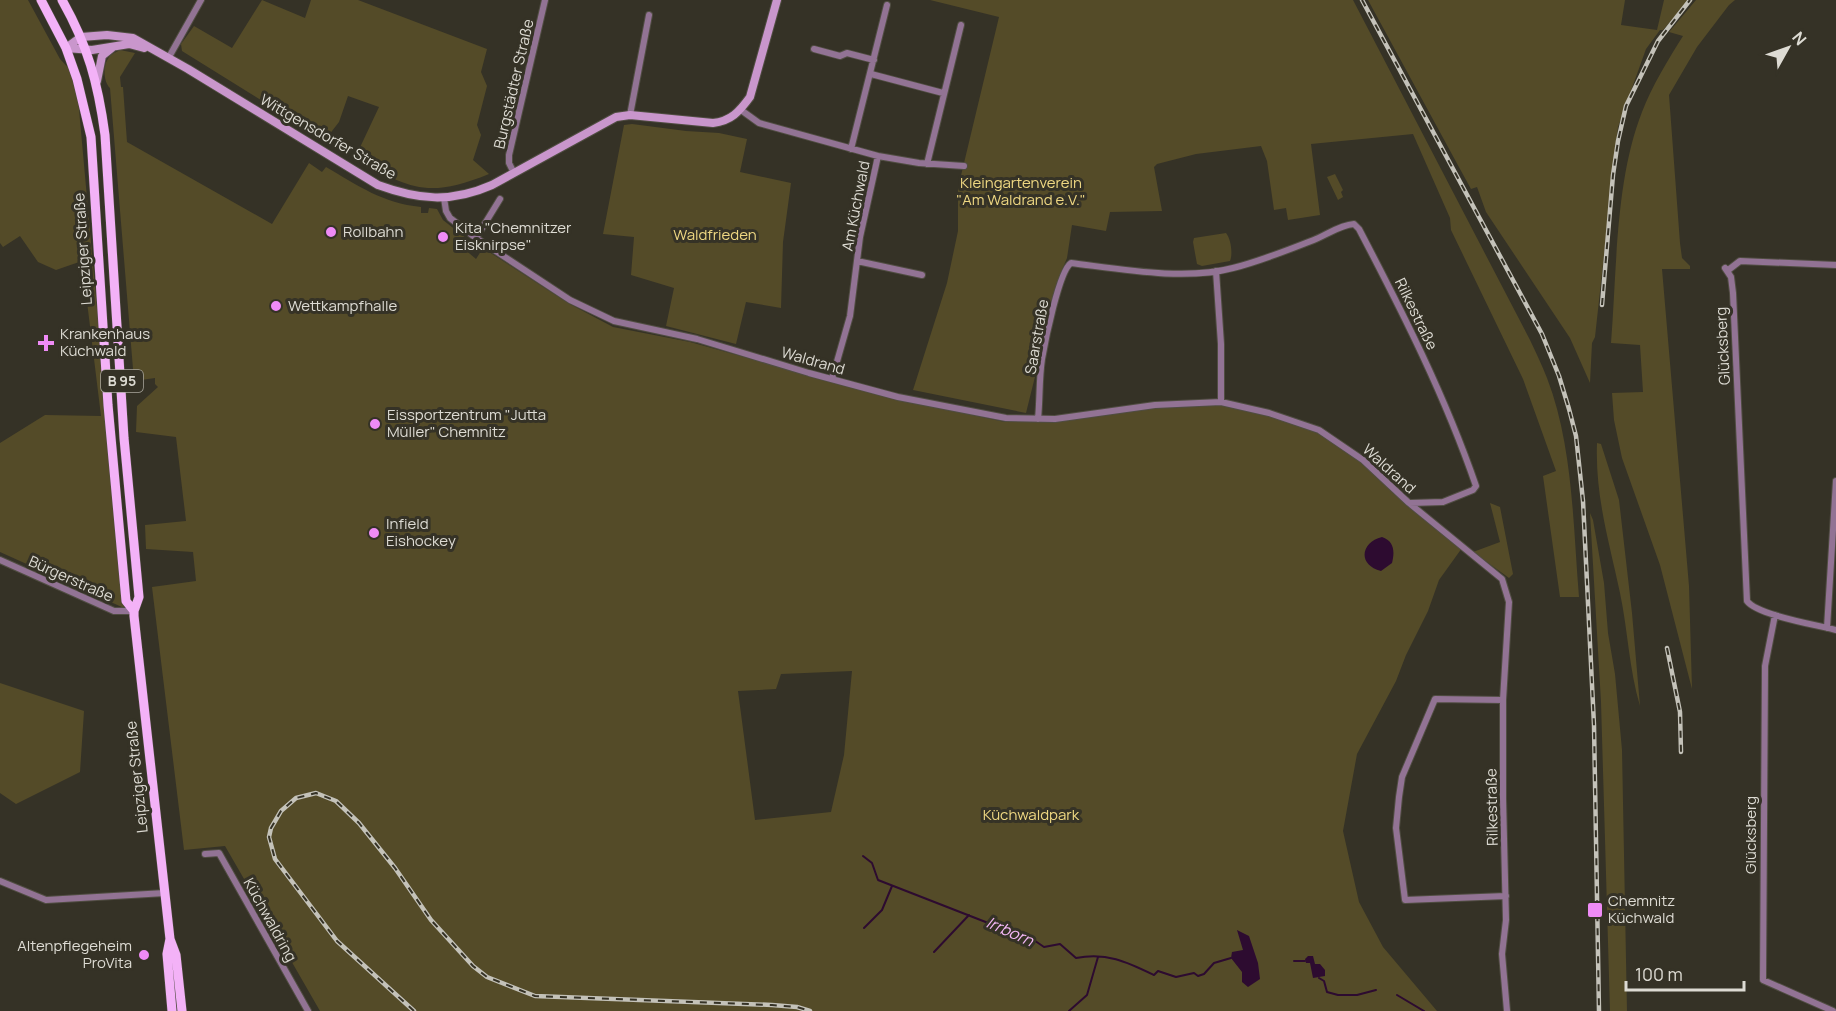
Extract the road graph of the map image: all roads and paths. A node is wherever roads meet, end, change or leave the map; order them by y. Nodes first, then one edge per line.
1 (41, 0) edge
2 (62, 0) edge
3 (200, 0) edge
4 (545, 0) edge
5 (777, 0) edge
6 (887, 5) dead end
7 (649, 15) dead end
8 (961, 25) dead end
9 (81, 37) junction
10 (114, 46) junction
11 (66, 48) junction
12 (150, 49) junction
13 (814, 49) dead end
14 (86, 50) junction
15 (168, 57) junction
16 (874, 60) junction
17 (871, 74) junction
18 (97, 81) junction
19 (943, 93) junction
20 (741, 110) junction
21 (630, 115) junction
22 (851, 149) junction
23 (878, 156) junction
24 (927, 164) junction
25 (964, 166) dead end
26 (514, 173) junction
27 (444, 198) junction
28 (501, 199) dead end
29 (476, 238) junction
30 (857, 261) junction
31 (1836, 266) edge
32 (1216, 271) junction
33 (922, 275) dead end
34 (832, 379) junction
35 (1221, 402) junction
36 (1038, 419) junction
37 (1836, 481) edge
38 (1409, 503) junction
39 (0, 560) edge
40 (1509, 602) joint
41 (134, 611) junction
42 (1775, 615) junction
43 (1827, 628) junction
44 (1836, 630) edge
45 (1503, 700) junction
46 (205, 854) dead end
47 (0, 881) edge
48 (165, 893) junction
49 (1506, 896) junction
50 (170, 939) junction
51 (172, 1011) edge
52 (182, 1011) edge
53 (308, 1011) edge
54 (1507, 1011) edge
55 (1833, 1011) edge

1 - 11 main road, Leipziger Straße / B 95
2 - 9 main road, Leipziger Straße / B 95
3 - 15 street
4 - 26 street, Burgstädter Straße
5 - 20 street
6 - 16 street, Am Küchwald
7 - 21 street
8 - 19 street
9 - 11 street
9 - 12 street, Wittgensdorfer Straße
9 - 14 main road, Leipziger Straße / B 95
10 - 12 street, Wittgensdorfer Straße
10 - 14 street, Wittgensdorfer Straße
10 - 18 street
11 - 14 street, Wittgensdorfer Straße
11 - 41 main road, Leipziger Straße / B 95
12 - 15 street, Wittgensdorfer Straße
13 - 16 street
14 - 18 main road, Leipziger Straße / B 95
15 - 27 street, Wittgensdorfer Straße
16 - 17 street, Am Küchwald
17 - 19 street
17 - 22 street, Am Küchwald
18 - 41 main road, Leipziger Straße / B 95
19 - 24 street
20 - 21 street, Wittgensdorfer Straße
20 - 22 street, Am Küchwald
21 - 26 street, Wittgensdorfer Straße
22 - 23 street, Am Küchwald
23 - 24 street, Am Küchwald
23 - 30 street, Am Küchwald
24 - 25 street, Am Küchwald
26 - 27 street, Wittgensdorfer Straße
27 - 29 street, Waldrand
28 - 29 street
29 - 34 street, Waldrand
30 - 33 street, Am Küchwald
30 - 34 street, Am Küchwald
31 - 42 street, Glücksberg
32 - 35 street
32 - 36 street, Saarstraße
32 - 38 street, Rilkestraße
34 - 36 street, Waldrand
35 - 36 street, Waldrand
35 - 38 street, Waldrand
37 - 43 street
38 - 40 street, Waldrand
39 - 41 street, Bürgerstraße
40 - 45 street, Rilkestraße
41 - 48 main road, Leipziger Straße / B 95
42 - 43 street
42 - 55 street, Glücksberg
43 - 44 street
45 - 49 street, Rilkestraße
45 - 49 street
46 - 53 street, Küchwaldring
47 - 48 street
48 - 50 main road, Leipziger Straße / B 95
49 - 54 street, Rilkestraße
50 - 51 main road, Leipziger Straße / B 95
50 - 52 main road, Leipziger Straße / B 95

